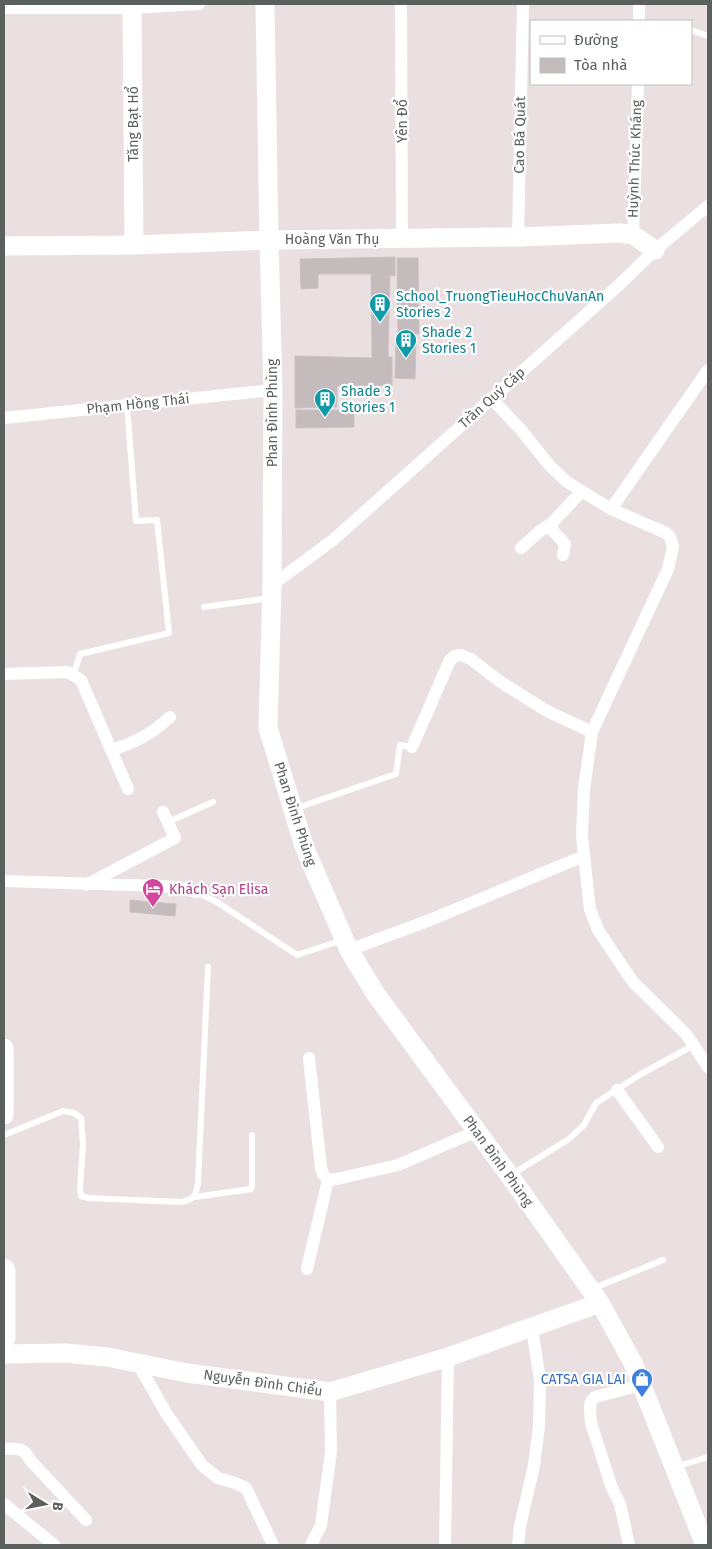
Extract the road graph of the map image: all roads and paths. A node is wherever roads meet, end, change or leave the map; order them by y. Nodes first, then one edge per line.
1 (199, 4) edge
2 (265, 4) edge
3 (401, 4) edge
4 (523, 4) edge
5 (639, 4) edge
6 (132, 6) edge
7 (4, 8) edge
8 (639, 20) edge
9 (692, 30) edge
10 (708, 36) edge
11 (638, 85) edge
12 (708, 206) edge
13 (633, 235) junction
14 (518, 237) junction
15 (402, 239) junction
16 (269, 240) junction
17 (134, 245) junction
18 (4, 246) edge
19 (655, 250) junction
20 (708, 370) edge
21 (273, 390) junction
22 (491, 398) junction
23 (127, 405) junction
24 (4, 418) edge
25 (582, 491) junction
26 (611, 509) junction
27 (552, 522) junction
28 (521, 548) dead end
29 (563, 554) dead end
30 (272, 592) junction
31 (204, 607) dead end
32 (4, 674) edge
33 (74, 674) junction
34 (170, 717) dead end
35 (592, 732) junction
36 (412, 748) joint
37 (111, 750) junction
38 (128, 789) dead end
39 (213, 802) dead end
40 (293, 810) junction
41 (166, 817) joint
42 (584, 856) junction
43 (4, 881) edge
44 (86, 885) junction
45 (196, 892) joint
46 (347, 945) junction
47 (208, 967) dead end
48 (694, 1045) junction
49 (4, 1048) edge
50 (309, 1058) dead end
51 (708, 1067) edge
52 (617, 1090) junction
53 (4, 1097) edge
54 (4, 1115) edge
55 (477, 1131) junction
56 (4, 1135) edge
57 (252, 1135) dead end
58 (658, 1147) dead end
59 (510, 1176) junction
60 (328, 1180) junction
61 (195, 1197) junction
62 (663, 1260) dead end
63 (4, 1268) edge
64 (307, 1270) dead end
65 (595, 1297) junction
66 (532, 1329) junction
67 (4, 1341) edge
68 (4, 1354) edge
69 (448, 1357) junction
70 (137, 1362) junction
71 (641, 1385) junction
72 (330, 1392) junction
73 (4, 1449) edge
74 (708, 1457) edge
75 (674, 1467) junction
76 (4, 1504) edge
77 (86, 1520) dead end
78 (54, 1545) edge
79 (273, 1545) edge
80 (311, 1545) edge
81 (445, 1545) edge
82 (518, 1545) edge
83 (629, 1545) edge
84 (705, 1545) edge

1 - 6 street
2 - 16 street, Phan Đình Phùng
3 - 15 street, Yên Đổ
4 - 14 street, Cao Bá Quát
5 - 8 street
6 - 7 street
6 - 17 street, Tăng Bạt Hổ
9 - 10 lane
11 - 13 street, Huỳnh Thúc Kháng
12 - 19 street, Trần Quý Cáp
13 - 14 street, Hoàng Văn Thụ
13 - 19 street
14 - 15 street, Hoàng Văn Thụ
15 - 16 street, Hoàng Văn Thụ
16 - 17 street, Hoàng Văn Thụ
16 - 21 street, Phan Đình Phùng
17 - 18 street, Hoàng Văn Thụ
19 - 22 street, Trần Quý Cáp
20 - 26 street
21 - 23 street, Phạm Hồng Thái
21 - 30 street, Phan Đình Phùng
22 - 25 street
22 - 30 street, Trần Quý Cáp
23 - 24 street, Phạm Hồng Thái
23 - 33 lane
25 - 26 street
25 - 27 street
26 - 35 street
27 - 28 street
27 - 29 street
30 - 31 lane
30 - 40 street, Phan Đình Phùng
32 - 33 street
33 - 37 street
34 - 37 street
35 - 36 street
35 - 42 street
36 - 40 lane
37 - 38 street
39 - 41 lane
40 - 46 street, Phan Đình Phùng
41 - 44 street
42 - 46 street
42 - 48 street
43 - 44 street
44 - 45 street
45 - 46 lane
46 - 55 street, Phan Đình Phùng
47 - 61 lane
48 - 51 street
48 - 52 lane
49 - 53 street
50 - 60 street
52 - 58 street
52 - 59 lane
53 - 54 street
55 - 59 street, Phan Đình Phùng
55 - 60 street
56 - 61 lane
57 - 61 lane
59 - 65 street, Phan Đình Phùng
60 - 64 street
62 - 65 lane
63 - 67 street
65 - 66 street, Nguyễn Đình Chiểu
65 - 71 street, Phan Đình Phùng
66 - 69 street, Nguyễn Đình Chiểu
66 - 82 street
68 - 70 street, Nguyễn Đình Chiểu
69 - 72 street, Nguyễn Đình Chiểu
69 - 81 street
70 - 72 street, Nguyễn Đình Chiểu
70 - 79 street
71 - 75 street, Phan Đình Phùng
71 - 83 street
72 - 80 street
73 - 77 street
74 - 75 lane
75 - 84 street, Phan Đình Phùng
76 - 78 street

